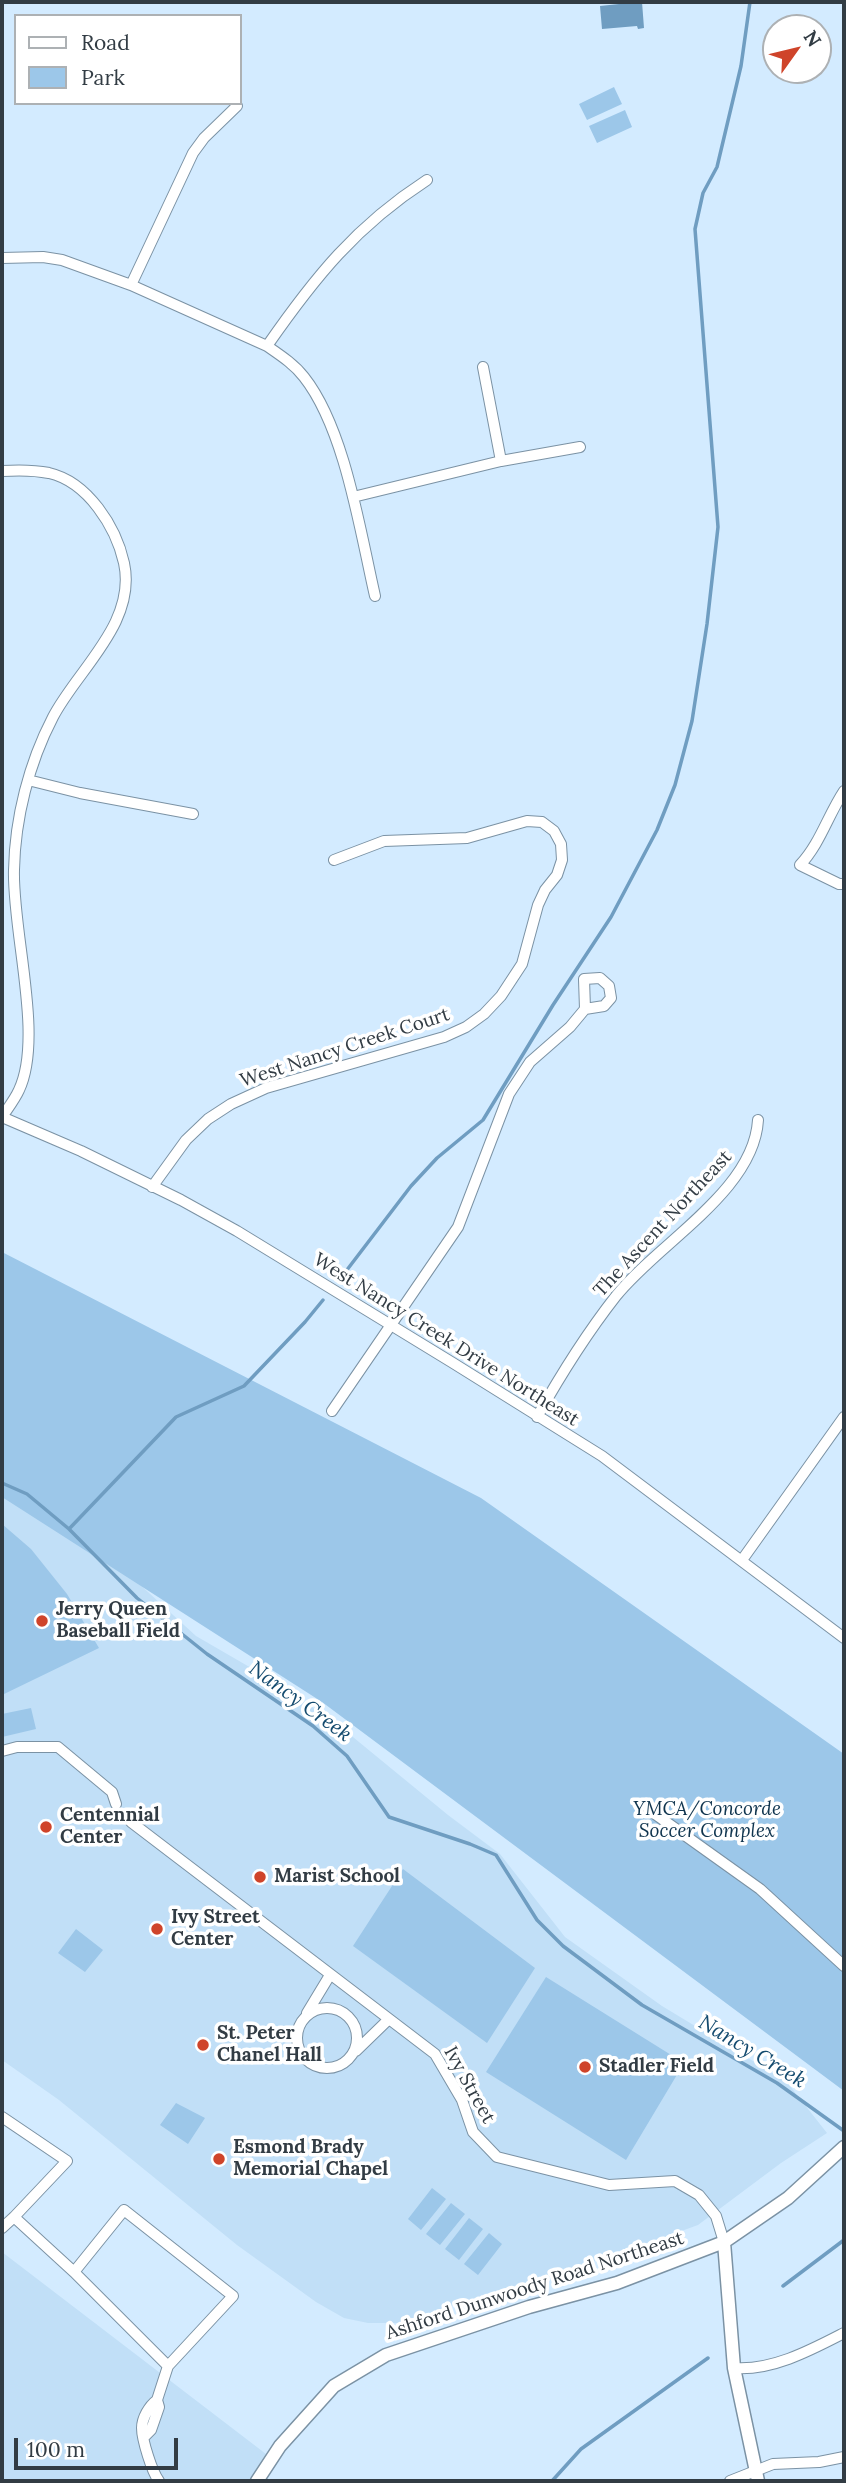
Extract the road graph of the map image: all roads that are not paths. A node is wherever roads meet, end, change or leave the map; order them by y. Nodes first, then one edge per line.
1 (237, 106) dead end
2 (427, 180) dead end
3 (2, 258) edge
4 (131, 285) junction
5 (267, 346) junction
6 (483, 367) dead end
7 (580, 447) dead end
8 (501, 461) junction
9 (2, 471) edge
10 (353, 497) junction
11 (375, 596) dead end
12 (28, 780) junction
13 (844, 791) edge
14 (193, 814) dead end
15 (334, 860) dead end
16 (844, 884) edge
17 (585, 1009) dead end
18 (2, 1117) edge
19 (758, 1120) dead end
20 (152, 1187) junction
21 (390, 1326) junction
22 (332, 1411) dead end
23 (537, 1417) junction
24 (844, 1418) edge
25 (742, 1560) junction
26 (844, 1638) edge
27 (2, 1751) edge
28 (117, 1804) dead end
29 (648, 1809) dead end
30 (131, 1822) dead end
31 (844, 1966) edge
32 (330, 1975) junction
33 (303, 2018) junction
34 (389, 2019) junction
35 (353, 2054) junction
36 (2, 2117) edge
37 (844, 2147) edge
38 (14, 2217) junction
39 (2, 2228) edge
40 (724, 2242) junction
41 (74, 2272) junction
42 (844, 2333) edge
43 (168, 2366) junction
44 (734, 2368) junction
45 (844, 2457) edge
46 (756, 2476) edge
47 (159, 2481) edge
48 (257, 2481) edge
49 (730, 2481) edge

1 - 4 street
2 - 5 street
3 - 4 street
4 - 5 street
5 - 10 street
6 - 8 street
7 - 8 street
8 - 10 street
9 - 12 street
10 - 11 street
12 - 14 street
12 - 18 street
13 - 16 street
15 - 20 street, West Nancy Creek Court
17 - 21 street
18 - 20 street, West Nancy Creek Drive Northeast
19 - 23 street, The Ascent Northeast
20 - 21 street, West Nancy Creek Drive Northeast
21 - 22 street
21 - 23 street, West Nancy Creek Drive Northeast
23 - 25 street, West Nancy Creek Drive Northeast
24 - 25 street
25 - 26 street, West Nancy Creek Drive Northeast
27 - 28 street
29 - 31 street
30 - 32 street, Ivy Street
32 - 33 street
32 - 34 street, Ivy Street
33 - 35 street
33 - 35 street
34 - 35 street
34 - 40 street, Ivy Street
36 - 38 street
37 - 40 main road, Ashford Dunwoody Road Northeast
38 - 39 street
38 - 41 street
40 - 44 main road
40 - 48 main road, Ashford Dunwoody Road Northeast
41 - 43 street
41 - 43 street
42 - 44 street
43 - 47 street
44 - 46 main road
45 - 46 street
46 - 49 street

